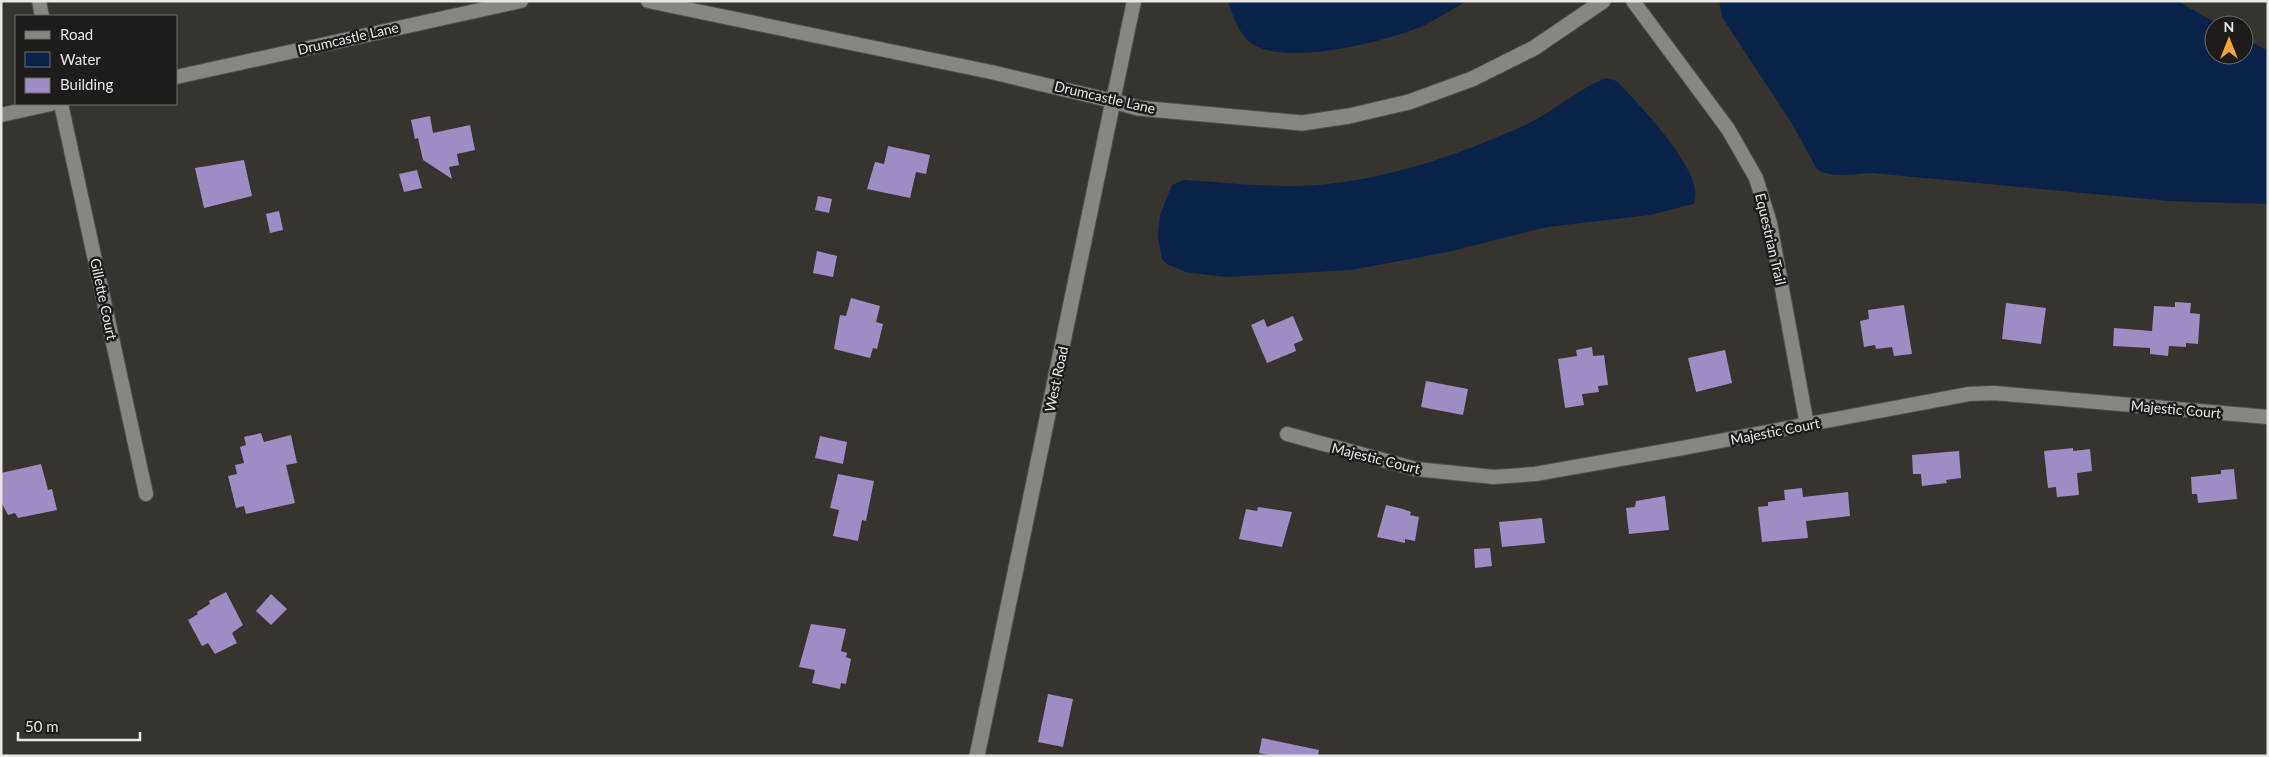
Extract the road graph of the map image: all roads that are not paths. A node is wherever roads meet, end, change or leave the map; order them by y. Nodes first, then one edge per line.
1 (39, 1) edge
2 (521, 1) edge
3 (648, 1) edge
4 (1134, 1) edge
5 (1603, 1) edge
6 (1633, 1) edge
7 (42, 15) edge
8 (178, 77) edge
9 (1113, 101) junction
10 (46, 105) edge
11 (62, 105) edge
12 (1, 115) edge
13 (2268, 417) edge
14 (1807, 424) junction
15 (1286, 434) dead end
16 (146, 494) dead end
17 (977, 756) edge

1 - 7 street
2 - 8 street, Drumcastle Lane
3 - 9 street, Drumcastle Lane
4 - 9 street, West Road
5 - 9 street, Drumcastle Lane
6 - 14 street, Equestrian Trail
9 - 17 street, West Road
10 - 12 street
11 - 16 street, Gillette Court
13 - 14 street, Majestic Court
14 - 15 street, Majestic Court

